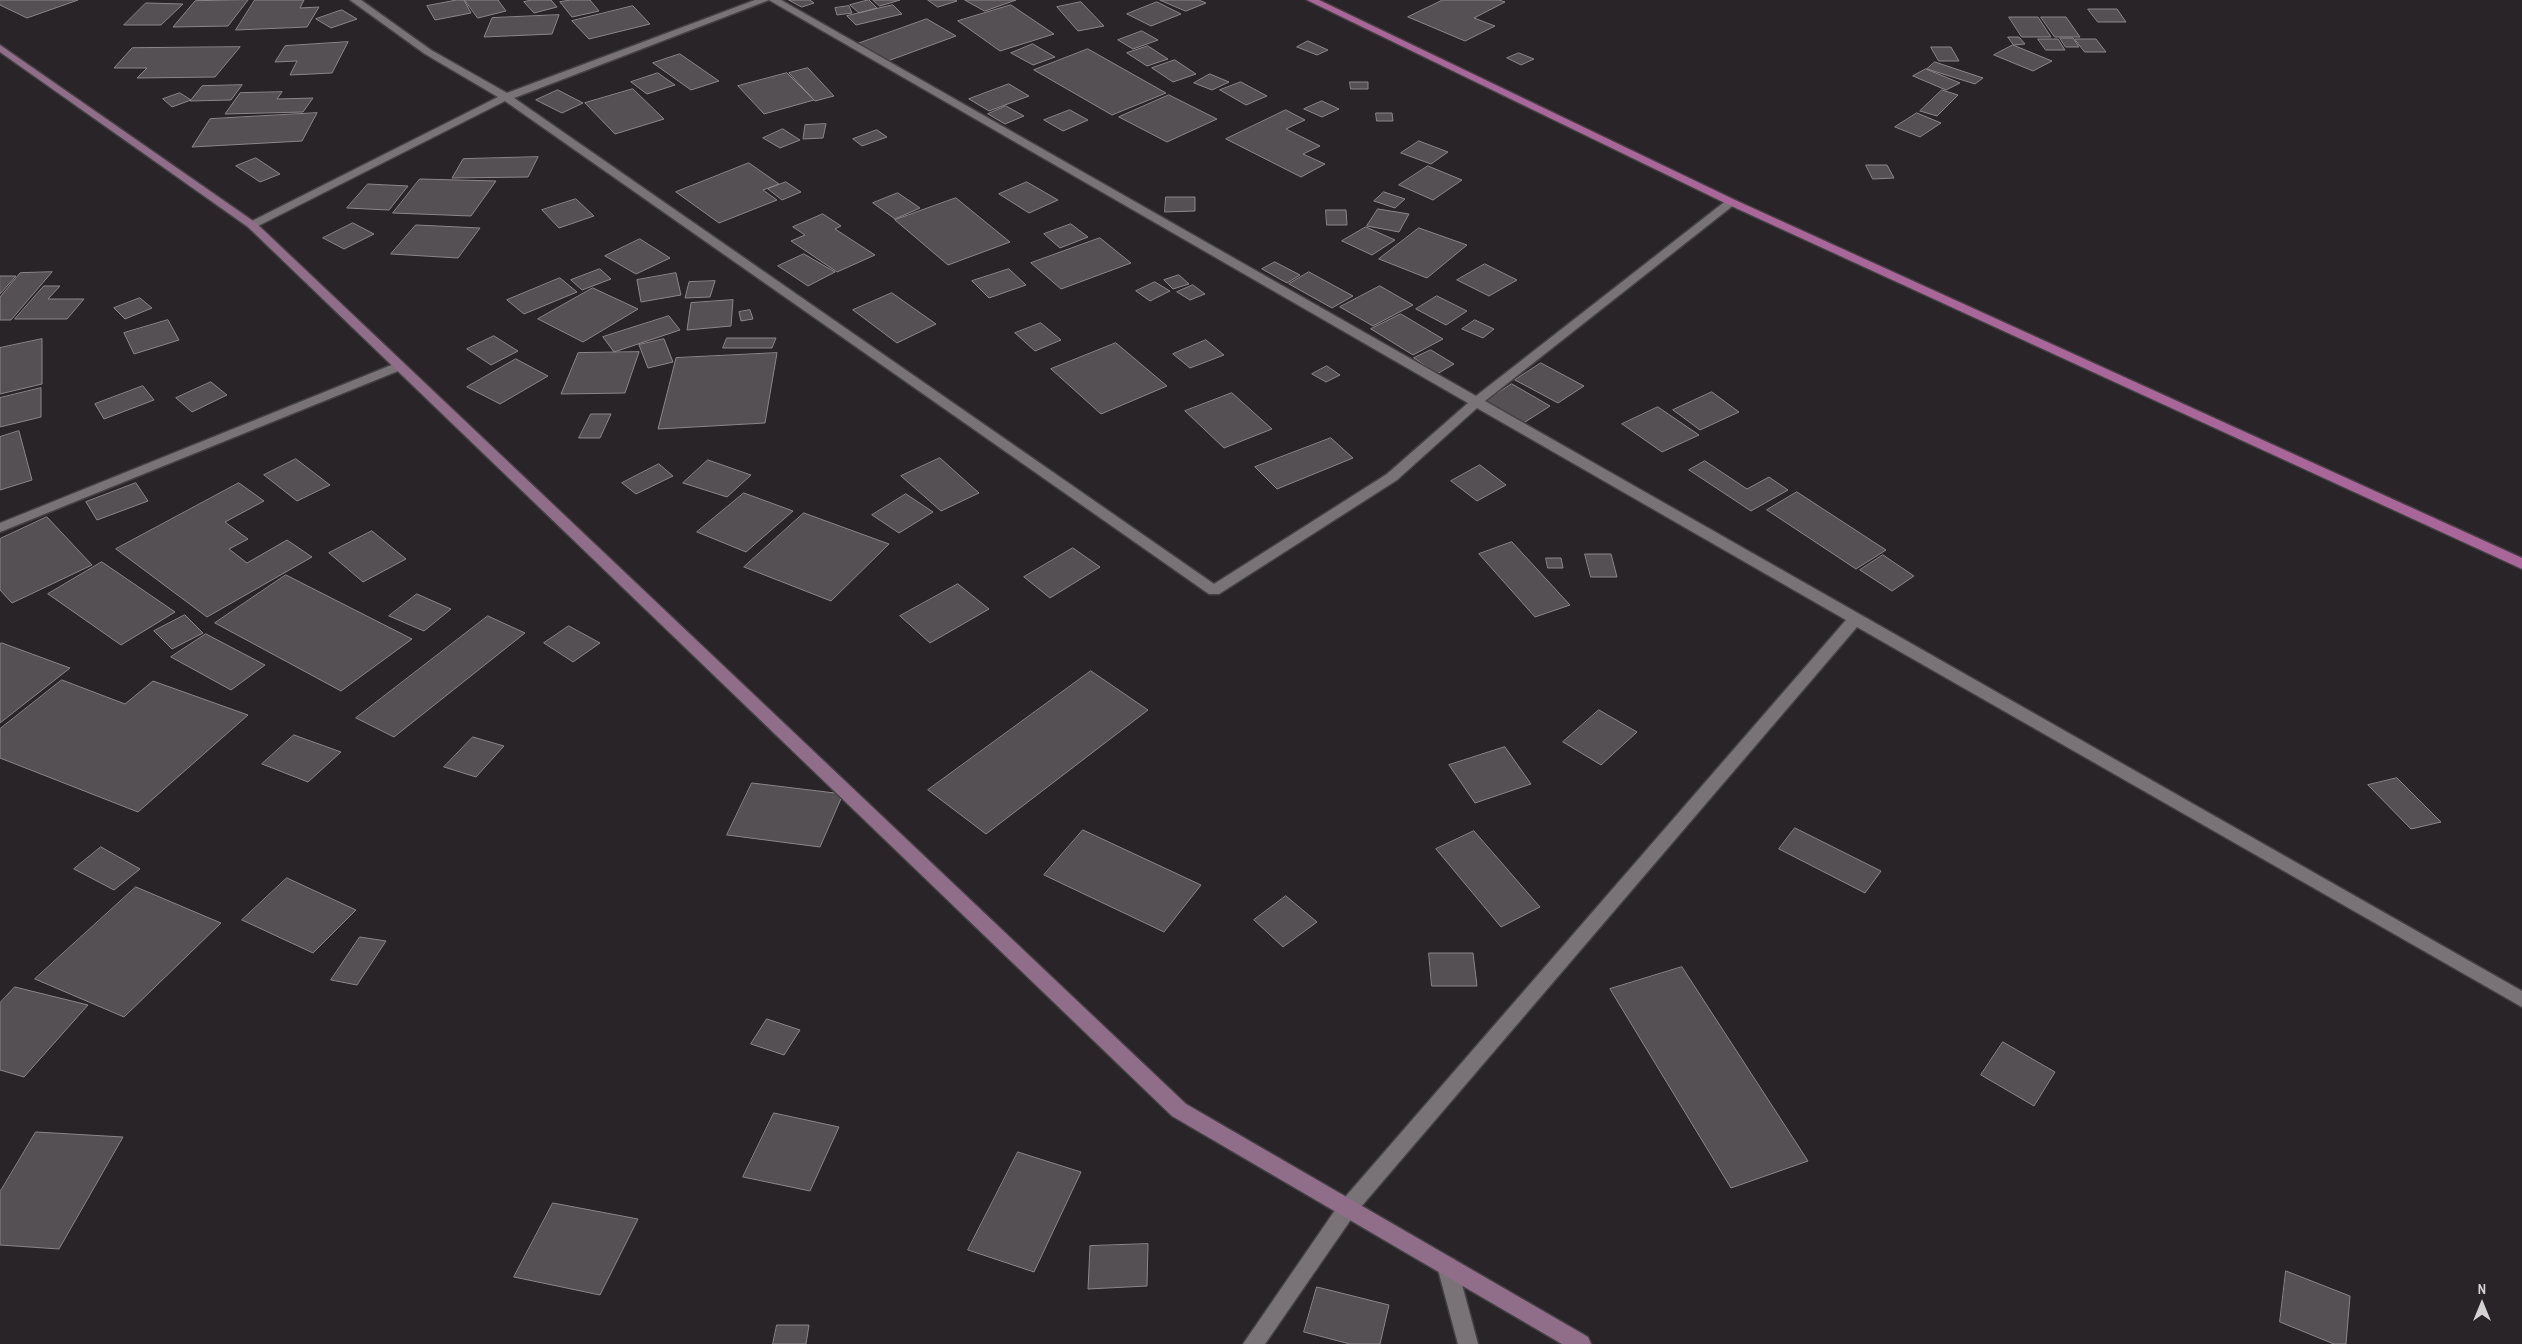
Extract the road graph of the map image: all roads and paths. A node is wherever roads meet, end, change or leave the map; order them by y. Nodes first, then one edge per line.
1 (355, 0) edge
2 (764, 0) edge
3 (774, 0) edge
4 (1312, 0) edge
5 (0, 48) edge
6 (506, 97) junction
7 (1731, 202) junction
8 (252, 225) junction
9 (399, 366) junction
10 (1476, 402) junction
11 (0, 528) edge
12 (2522, 564) edge
13 (1856, 619) junction
14 (2522, 1000) edge
15 (1348, 1209) junction
16 (1447, 1266) junction
17 (1253, 1344) edge
18 (1468, 1344) edge
19 (1580, 1344) edge

1 - 6 street
2 - 6 street
3 - 10 street
4 - 7 main road
5 - 8 street
6 - 8 street
6 - 10 street
7 - 10 street
7 - 12 main road
8 - 9 street
9 - 11 street
9 - 15 street
10 - 13 street
13 - 14 street
13 - 15 street
15 - 16 street
15 - 17 street
16 - 18 street
16 - 19 street

